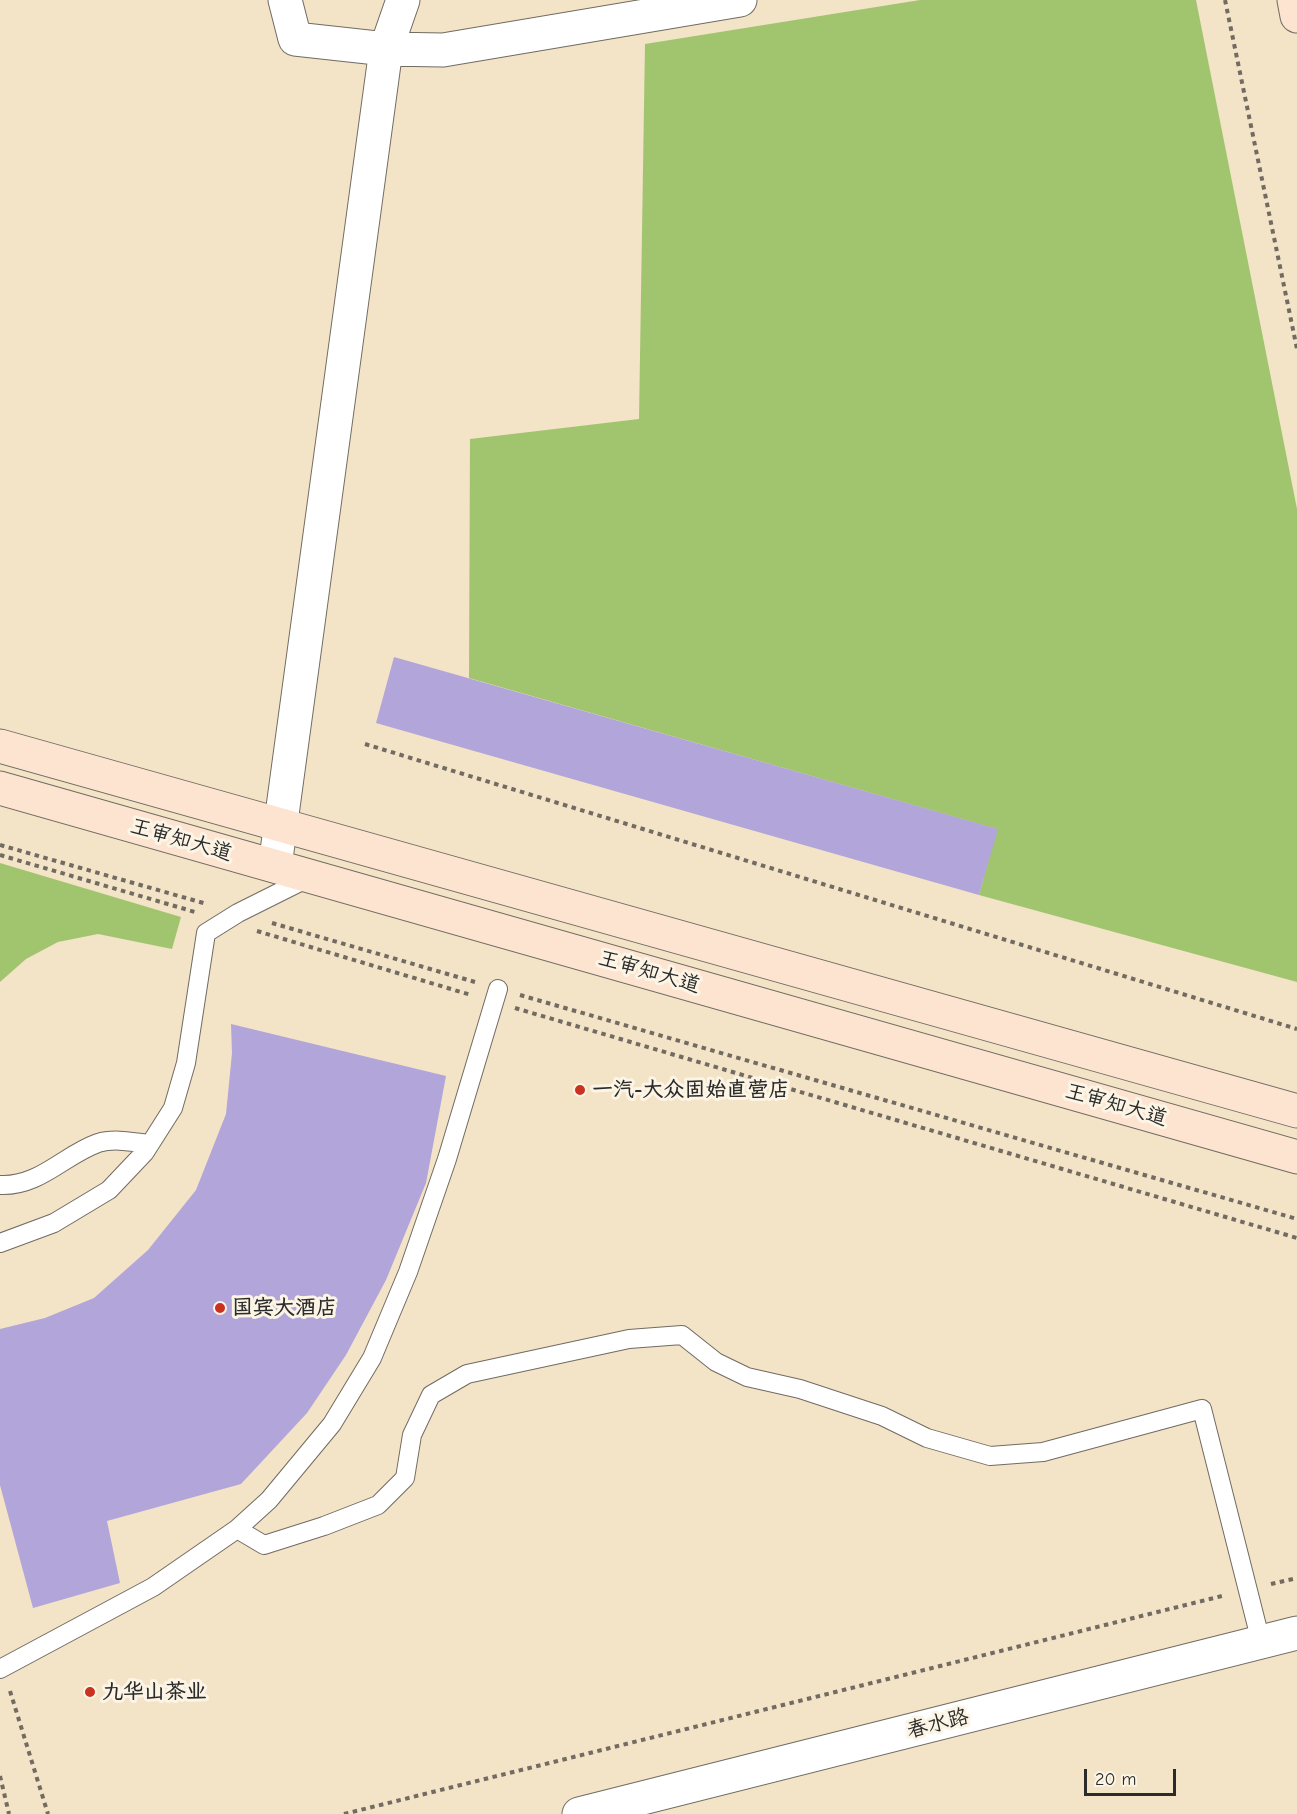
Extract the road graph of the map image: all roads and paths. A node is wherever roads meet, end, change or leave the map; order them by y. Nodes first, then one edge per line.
1 (285, 0) edge
2 (403, 0) edge
3 (740, 0) edge
4 (1225, 0) edge
5 (1293, 0) edge
6 (1297, 16) edge
7 (386, 49) junction
8 (1297, 349) edge
9 (365, 744) dead end
10 (0, 746) edge
11 (0, 788) edge
12 (281, 825) junction
13 (0, 845) edge
14 (0, 855) edge
15 (275, 866) junction
16 (311, 876) junction
17 (232, 917) junction
18 (496, 996) junction
19 (1297, 1029) edge
20 (1297, 1111) edge
21 (150, 1144) junction
22 (1297, 1157) edge
23 (0, 1185) edge
24 (1297, 1219) edge
25 (1297, 1238) edge
26 (0, 1243) edge
27 (237, 1530) junction
28 (1297, 1578) edge
29 (1248, 1589) junction
30 (1297, 1633) edge
31 (1261, 1642) junction
32 (1, 1669) edge
33 (0, 1776) edge
34 (9, 1814) edge
35 (48, 1814) edge
36 (344, 1814) edge
37 (579, 1814) edge

1 - 7 street
2 - 7 street
3 - 7 street
4 - 8 path
5 - 6 main road
7 - 12 street
9 - 19 path
10 - 12 main road
11 - 15 main road, 王审知大道
12 - 15 street
12 - 20 main road
13 - 17 path
14 - 17 path
15 - 16 main road, 王审知大道
16 - 17 lane
16 - 22 main road, 王审知大道
17 - 18 path
17 - 18 path
17 - 21 lane
18 - 24 path
18 - 25 path
18 - 27 lane
21 - 23 lane
21 - 26 lane
27 - 29 lane
27 - 32 lane
28 - 29 path
29 - 31 lane
29 - 36 path
30 - 31 street, 春水路
31 - 37 street, 春水路
32 - 35 path
33 - 34 path

